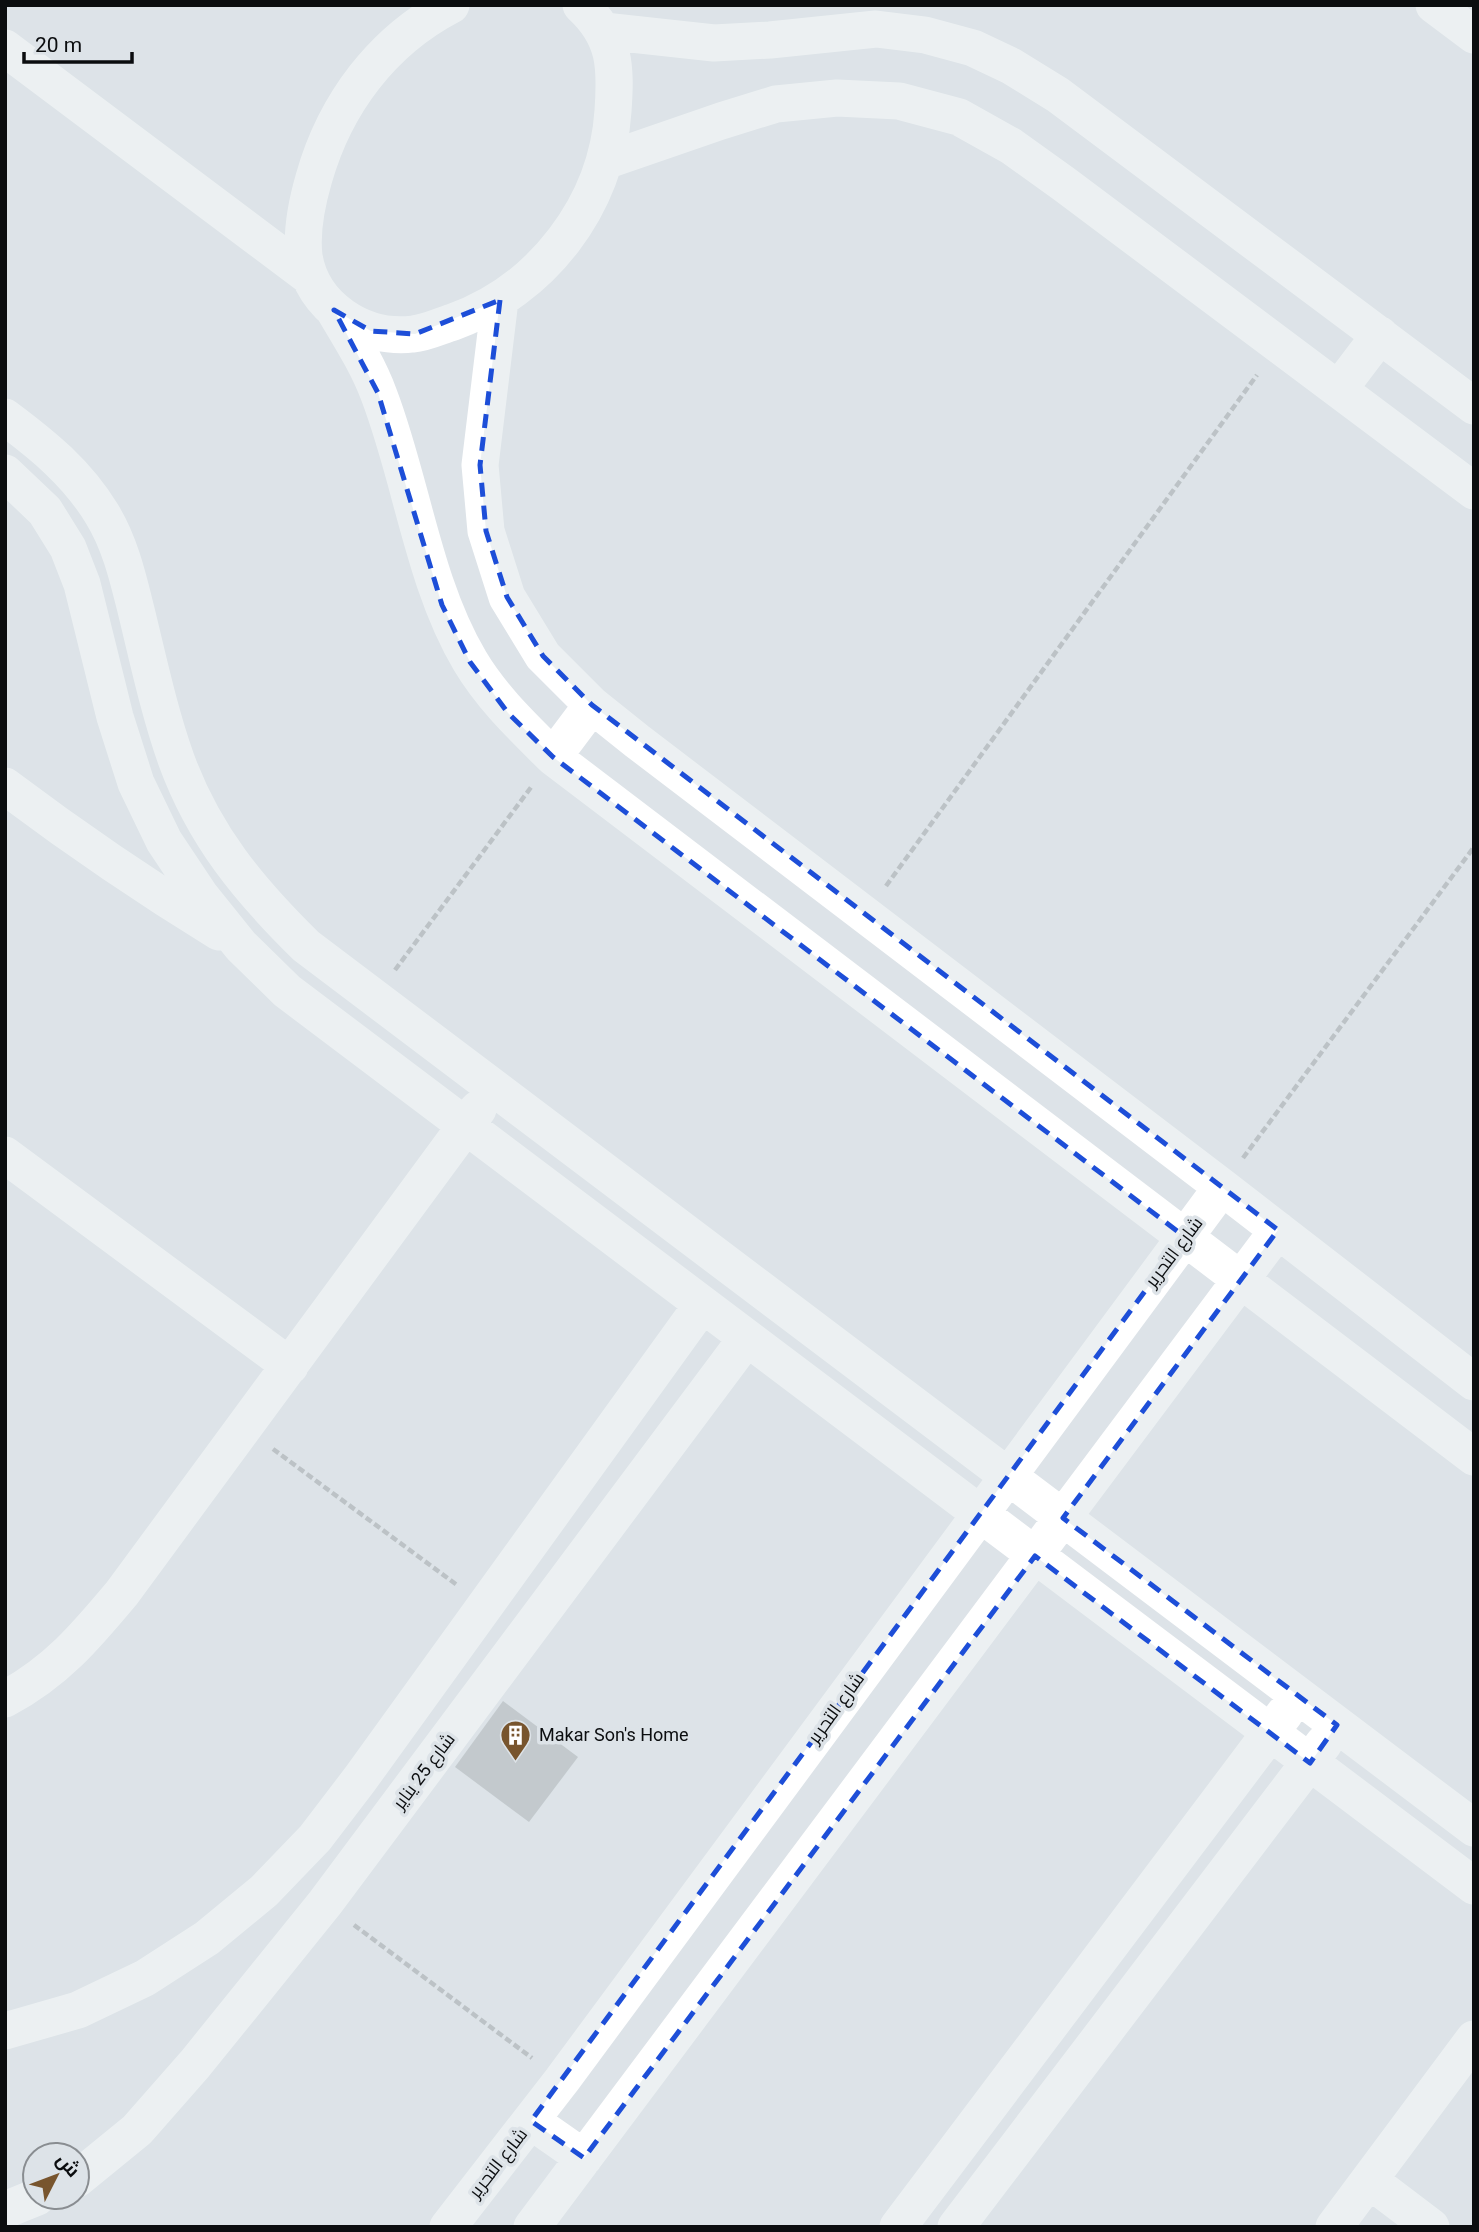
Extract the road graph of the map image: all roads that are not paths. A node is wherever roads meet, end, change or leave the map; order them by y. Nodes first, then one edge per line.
1 (451, 5) edge
2 (1434, 5) edge
3 (593, 18) edge
4 (1474, 35) edge
5 (5, 48) edge
6 (605, 160) junction
7 (310, 276) junction
8 (499, 299) junction
9 (334, 310) junction
10 (1380, 335) junction
11 (1339, 389) junction
12 (1474, 406) edge
13 (5, 417) edge
14 (5, 473) edge
15 (1474, 491) edge
16 (592, 705) junction
17 (554, 757) junction
18 (5, 786) edge
19 (241, 946) junction
20 (494, 1089) junction
21 (465, 1127) junction
22 (5, 1155) edge
23 (1222, 1187) junction
24 (1278, 1230) junction
25 (1185, 1237) junction
26 (1242, 1279) junction
27 (702, 1305) junction
28 (746, 1339) junction
29 (290, 1366) junction
30 (1474, 1382) edge
31 (1474, 1457) edge
32 (1007, 1476) junction
33 (979, 1514) junction
34 (1063, 1518) junction
35 (1035, 1556) junction
36 (429, 1683) junction
37 (1299, 1696) junction
38 (5, 1699) edge
39 (467, 1713) junction
40 (1337, 1725) junction
41 (1271, 1733) junction
42 (1310, 1763) junction
43 (360, 1779) junction
44 (398, 1806) junction
45 (1474, 1828) edge
46 (1474, 1886) edge
47 (5, 2031) edge
48 (1474, 2039) edge
49 (531, 2121) junction
50 (584, 2158) junction
51 (91, 2168) edge
52 (1368, 2180) junction
53 (448, 2227) edge
54 (532, 2227) edge
55 (898, 2227) edge
56 (956, 2227) edge
57 (1334, 2227) edge
58 (1431, 2227) edge

1 - 7 street
2 - 4 street
3 - 6 street
3 - 10 street
5 - 7 street
6 - 8 street
6 - 11 street
7 - 9 street
8 - 9 street
8 - 16 street
9 - 17 street
10 - 11 street
10 - 12 street
11 - 15 street
13 - 20 street
14 - 19 street
16 - 17 street
16 - 23 street
17 - 25 street
18 - 19 street
19 - 21 street
20 - 21 street
20 - 32 street
21 - 27 street
21 - 29 street
22 - 29 street
23 - 24 street
23 - 25 street, شارع التحرير
24 - 26 street
24 - 30 street
25 - 26 street
25 - 32 street, شارع التحرير
26 - 31 street
26 - 34 street
27 - 28 street
27 - 36 street
28 - 33 street
28 - 39 street, شارع 25 يناير
29 - 38 street
32 - 33 street, شارع التحرير
32 - 34 street
33 - 35 street
33 - 49 street, شارع التحرير
34 - 35 street
34 - 37 street
35 - 41 street
35 - 50 street
36 - 39 street
36 - 43 street
37 - 40 street
37 - 41 street
39 - 44 street, شارع 25 يناير
40 - 42 street
40 - 45 street
41 - 42 street
41 - 55 street
42 - 46 street
42 - 56 street
43 - 44 street
43 - 47 street
44 - 51 street, شارع 25 يناير
48 - 52 street
49 - 50 street
49 - 53 street, شارع التحرير
50 - 54 street
52 - 57 street
52 - 58 street

